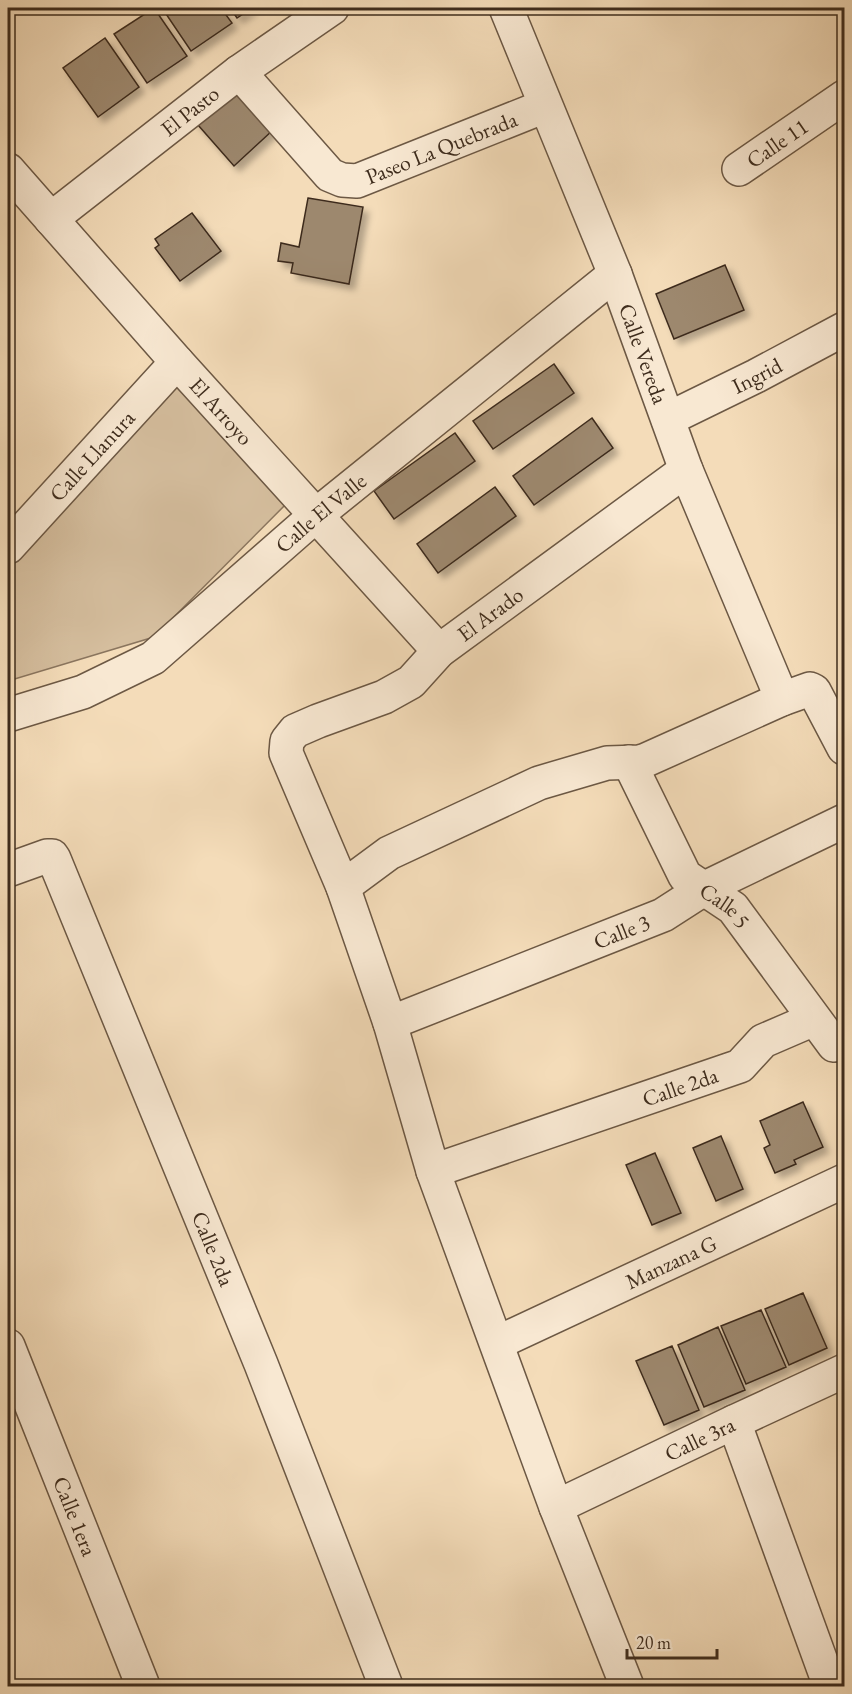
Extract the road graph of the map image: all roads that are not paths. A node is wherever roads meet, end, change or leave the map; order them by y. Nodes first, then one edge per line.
1 (332, 8) edge
2 (506, 8) edge
3 (239, 72) junction
4 (844, 97) edge
5 (545, 106) junction
6 (739, 169) dead end
7 (8, 170) edge
8 (51, 219) junction
9 (615, 274) junction
10 (844, 329) edge
11 (177, 362) junction
12 (668, 419) junction
13 (686, 470) junction
14 (315, 516) junction
15 (8, 547) edge
16 (439, 651) junction
17 (782, 699) junction
18 (8, 715) edge
19 (844, 748) edge
20 (629, 762) junction
21 (844, 821) edge
22 (8, 870) edge
23 (343, 887) junction
24 (705, 888) junction
25 (814, 1019) junction
26 (390, 1023) junction
27 (834, 1045) dead end
28 (433, 1171) junction
29 (844, 1181) edge
30 (496, 1343) junction
31 (8, 1346) edge
32 (844, 1371) edge
33 (734, 1422) junction
34 (556, 1507) junction
35 (143, 1686) edge
36 (386, 1686) edge
37 (627, 1686) edge
38 (830, 1686) edge

1 - 3 street, El Pasto
2 - 5 street, Calle Vereda
3 - 5 street, Paseo La Quebrada
3 - 8 street, El Pasto
4 - 6 street, Calle 11
5 - 9 street, Calle Vereda
7 - 8 street, El Arroyo
8 - 11 street, El Arroyo
9 - 12 street, Calle Vereda
9 - 14 street, Calle El Valle
10 - 12 street, Ingrid
11 - 14 street, El Arroyo
11 - 15 street, Calle Llanura
12 - 13 street, Calle Vereda
13 - 16 street, El Arado
13 - 17 street, Calle Vereda
14 - 16 street, El Arroyo
14 - 18 street, Calle El Valle
16 - 23 street, El Arado
17 - 19 street
17 - 20 street
20 - 23 street
20 - 24 street, Calle 5
21 - 24 street, Calle 3
22 - 36 street, Calle 2da
23 - 26 street
24 - 25 street, Calle 5
24 - 26 street, Calle 3
25 - 27 street, Calle 5
25 - 28 street, Calle 2da
26 - 28 street
28 - 30 street
29 - 30 street, Manzana G
30 - 34 street
31 - 35 street, Calle 1era
32 - 33 street, Calle 3ra
33 - 34 street, Calle 3ra
33 - 38 street
34 - 37 street

